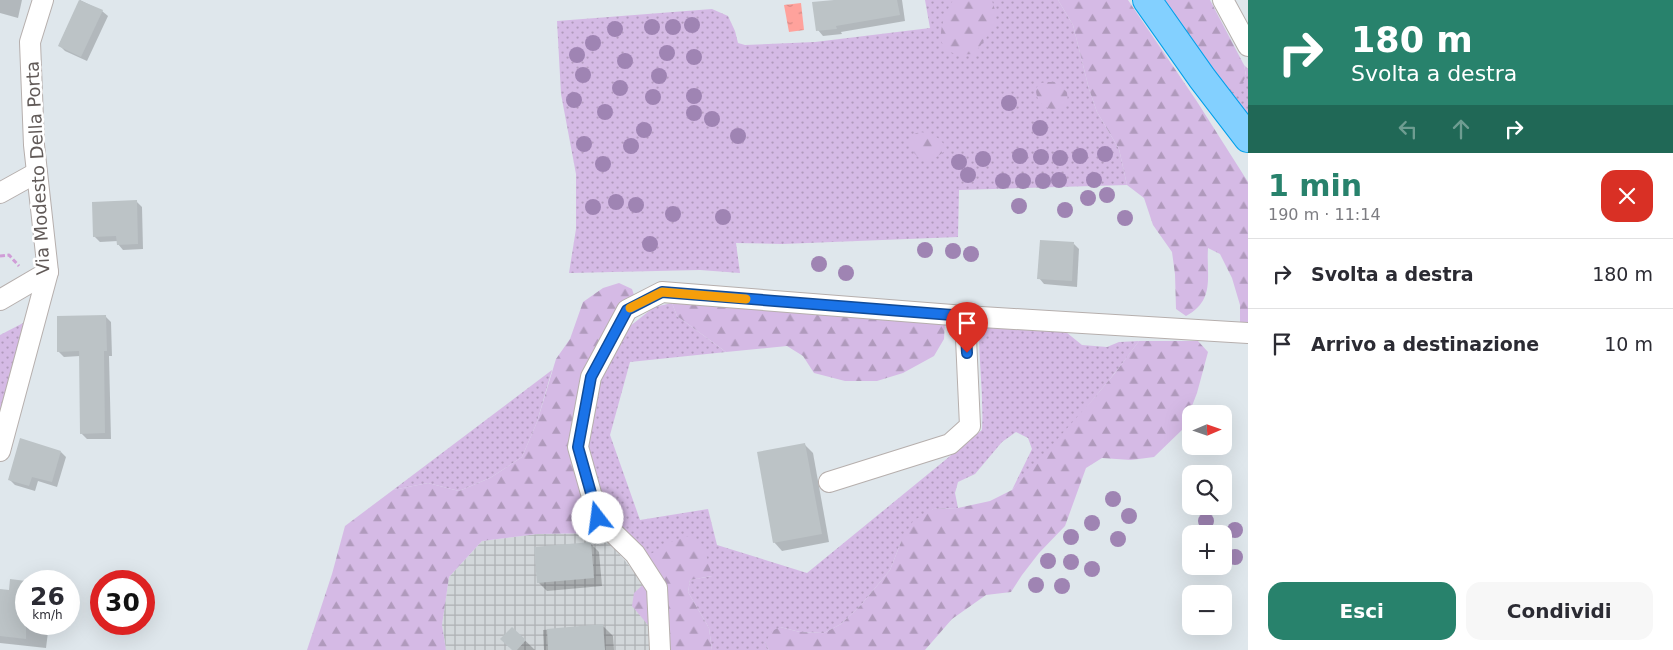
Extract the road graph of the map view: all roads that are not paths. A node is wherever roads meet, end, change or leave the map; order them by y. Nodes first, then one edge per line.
1 (43, 0) edge
2 (1146, 0) edge
3 (1223, 0) edge
4 (1248, 46) edge
5 (1202, 78) junction
6 (1248, 131) edge
7 (1248, 138) edge
8 (1248, 157) edge
9 (36, 173) junction
10 (0, 193) edge
11 (48, 272) junction
12 (0, 300) edge
13 (965, 316) junction
14 (1248, 333) edge
15 (0, 452) edge
16 (829, 482) dead end
17 (660, 650) edge

1 - 9 street, Via Modesto Della Porta
2 - 5 highway
3 - 4 street
5 - 6 highway
5 - 7 highway
5 - 8 highway
9 - 10 street
9 - 11 street, Via Modesto Della Porta
11 - 12 street
11 - 15 street, Via Modesto Della Porta
13 - 14 street
13 - 16 street
13 - 17 street

